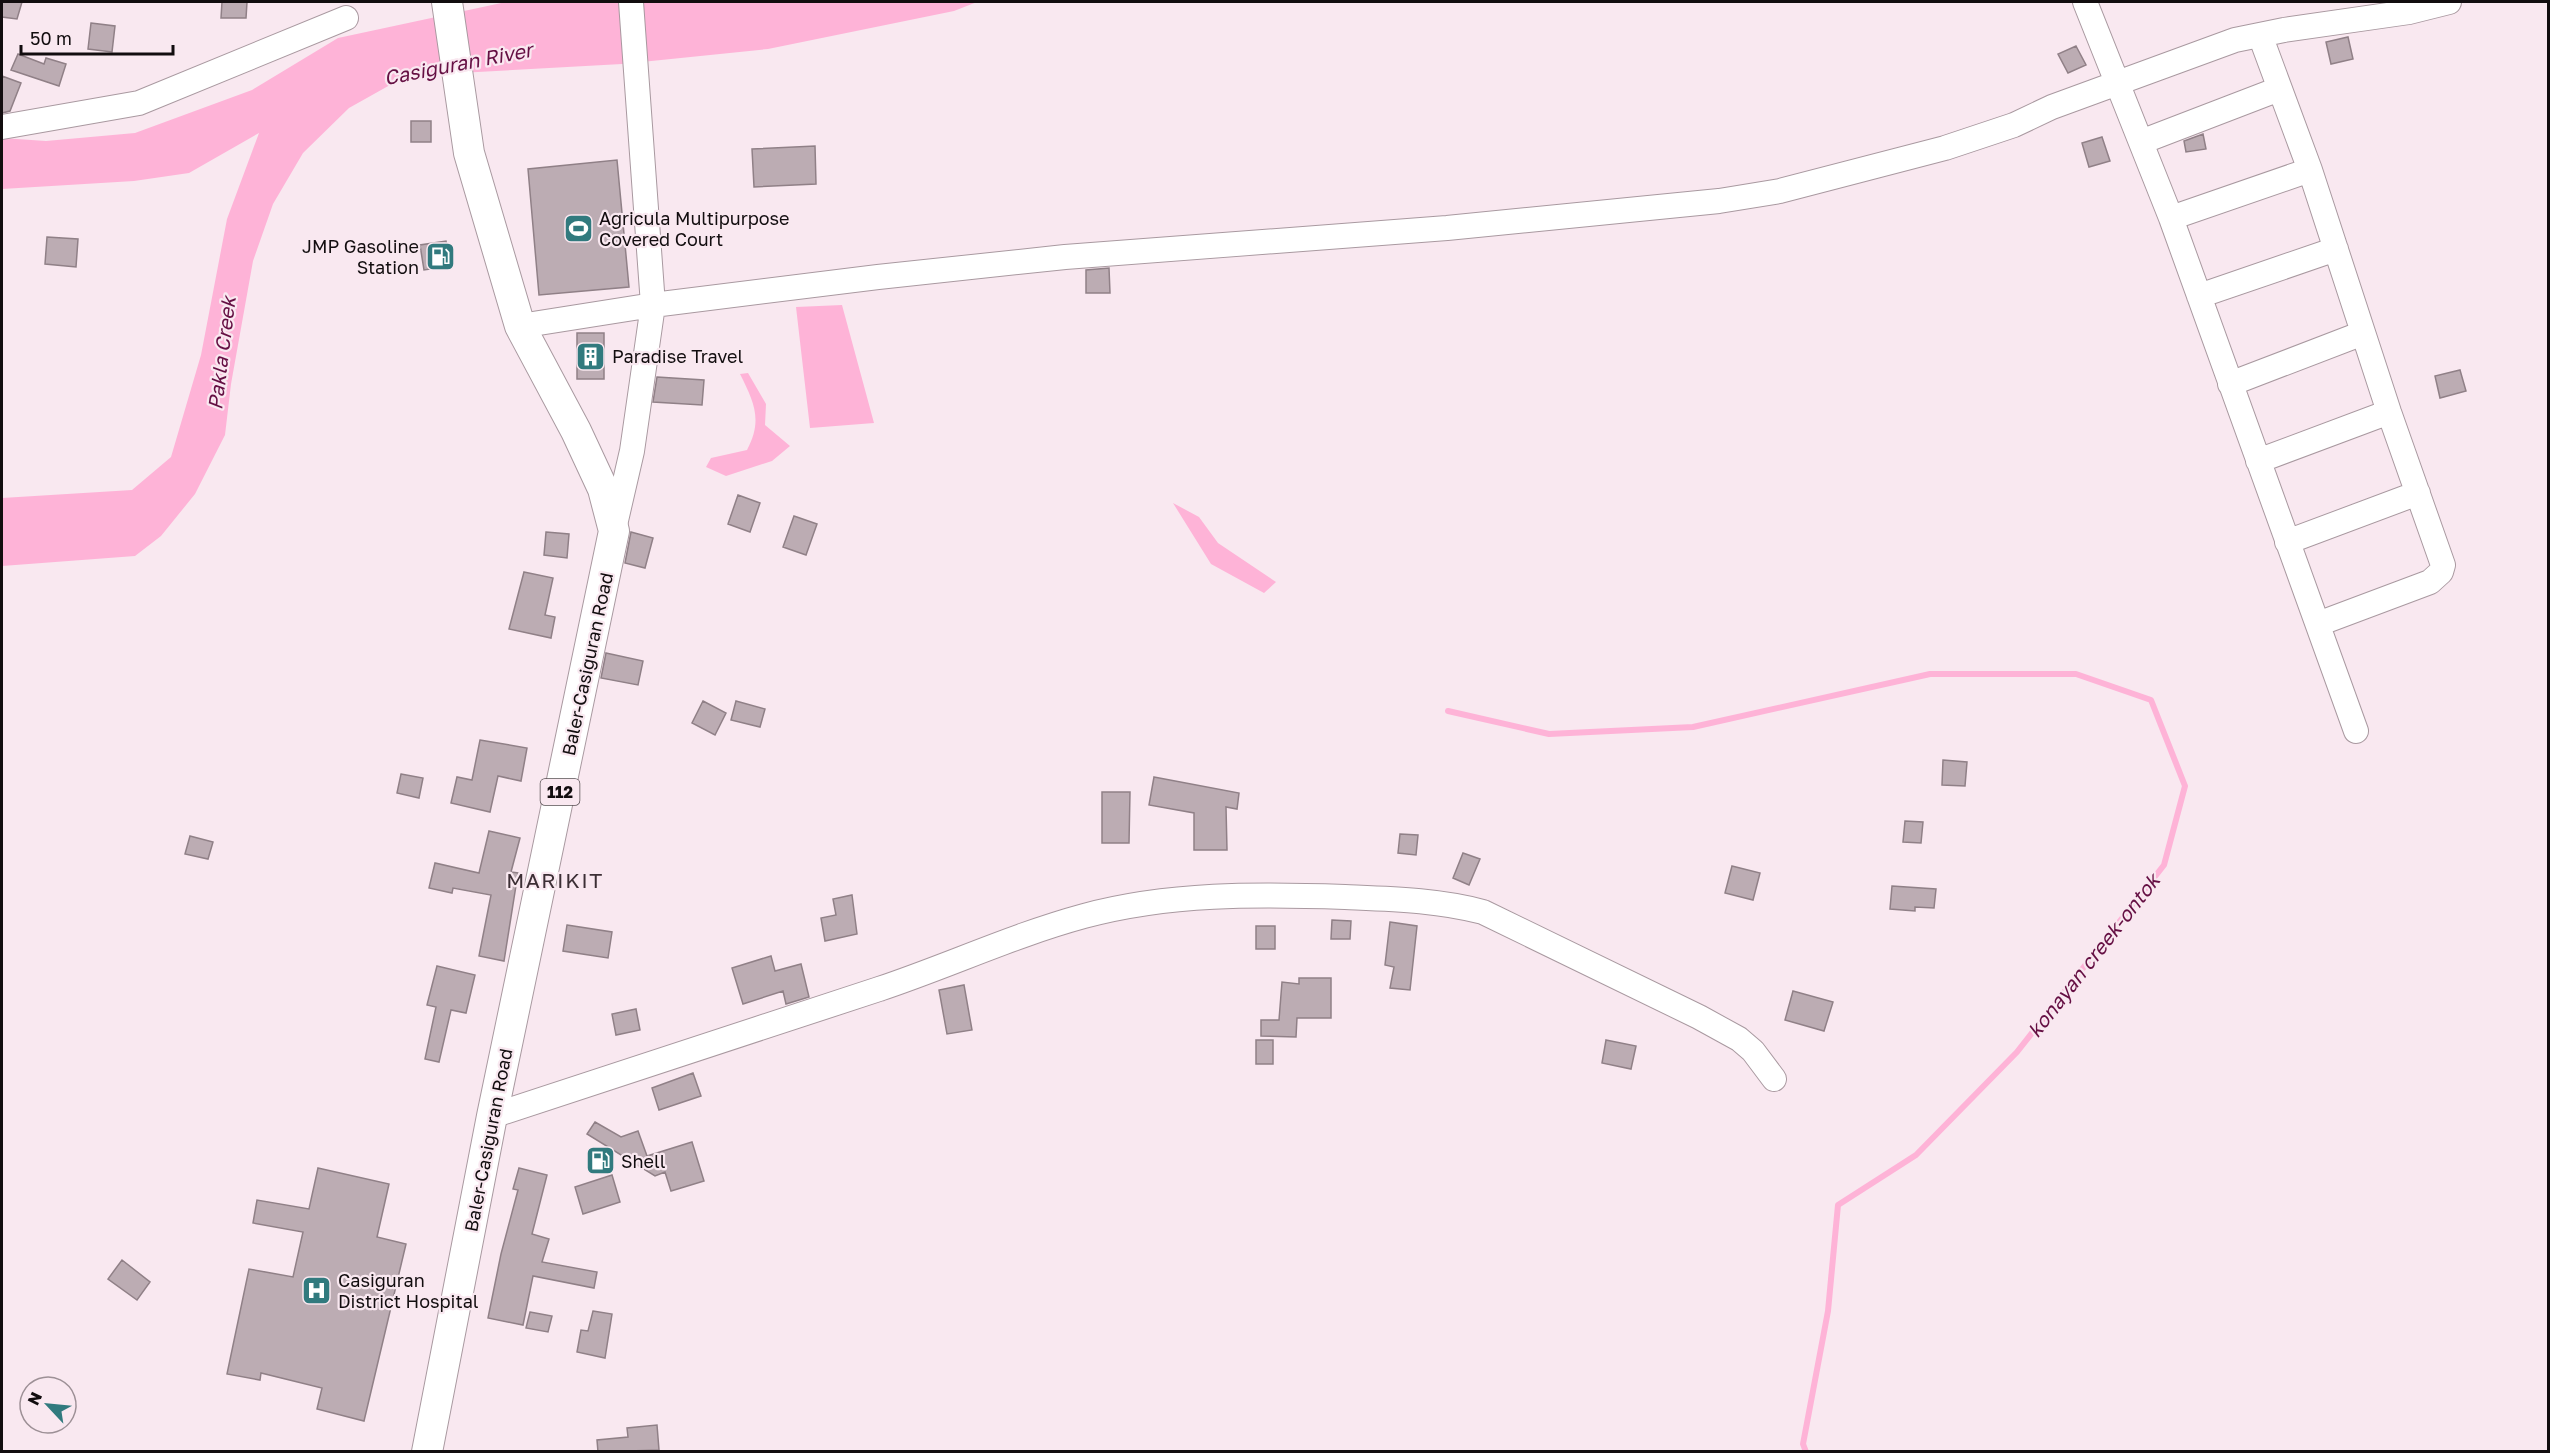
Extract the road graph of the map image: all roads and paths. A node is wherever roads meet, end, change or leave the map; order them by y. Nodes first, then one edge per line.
1 (447, 2) edge
2 (632, 2) edge
3 (2085, 2) edge
4 (2449, 2) edge
5 (346, 18) dead end
6 (2260, 35) junction
7 (2118, 83) junction
8 (2280, 89) junction
9 (2, 127) edge
10 (2141, 142) junction
11 (2310, 170) junction
12 (2171, 218) junction
13 (2336, 249) junction
14 (2199, 296) junction
15 (653, 305) junction
16 (520, 326) junction
17 (2362, 333) junction
18 (2230, 384) junction
19 (2389, 412) junction
20 (2258, 461) junction
21 (2418, 492) junction
22 (614, 531) junction
23 (2288, 542) junction
24 (2318, 624) junction
25 (2356, 731) dead end
26 (1774, 1079) dead end
27 (492, 1116) junction
28 (427, 1452) edge

1 - 16 main road, Baler-Casiguran Road / 112
2 - 15 street
3 - 7 street
4 - 6 street
5 - 9 street
6 - 7 street
6 - 8 street
7 - 10 street
7 - 15 street
8 - 10 street
8 - 11 street
10 - 12 street
11 - 12 street
11 - 13 street
12 - 14 street
13 - 14 street
13 - 17 street
14 - 18 street
15 - 16 street
15 - 22 street
16 - 22 main road, Baler-Casiguran Road / 112
17 - 18 street
17 - 19 street
18 - 20 street
19 - 20 street
19 - 21 street
20 - 23 street
21 - 23 street
21 - 24 street
22 - 27 main road, Baler-Casiguran Road / 112
23 - 24 street
24 - 25 street
26 - 27 street
27 - 28 main road, Baler-Casiguran Road / 112

